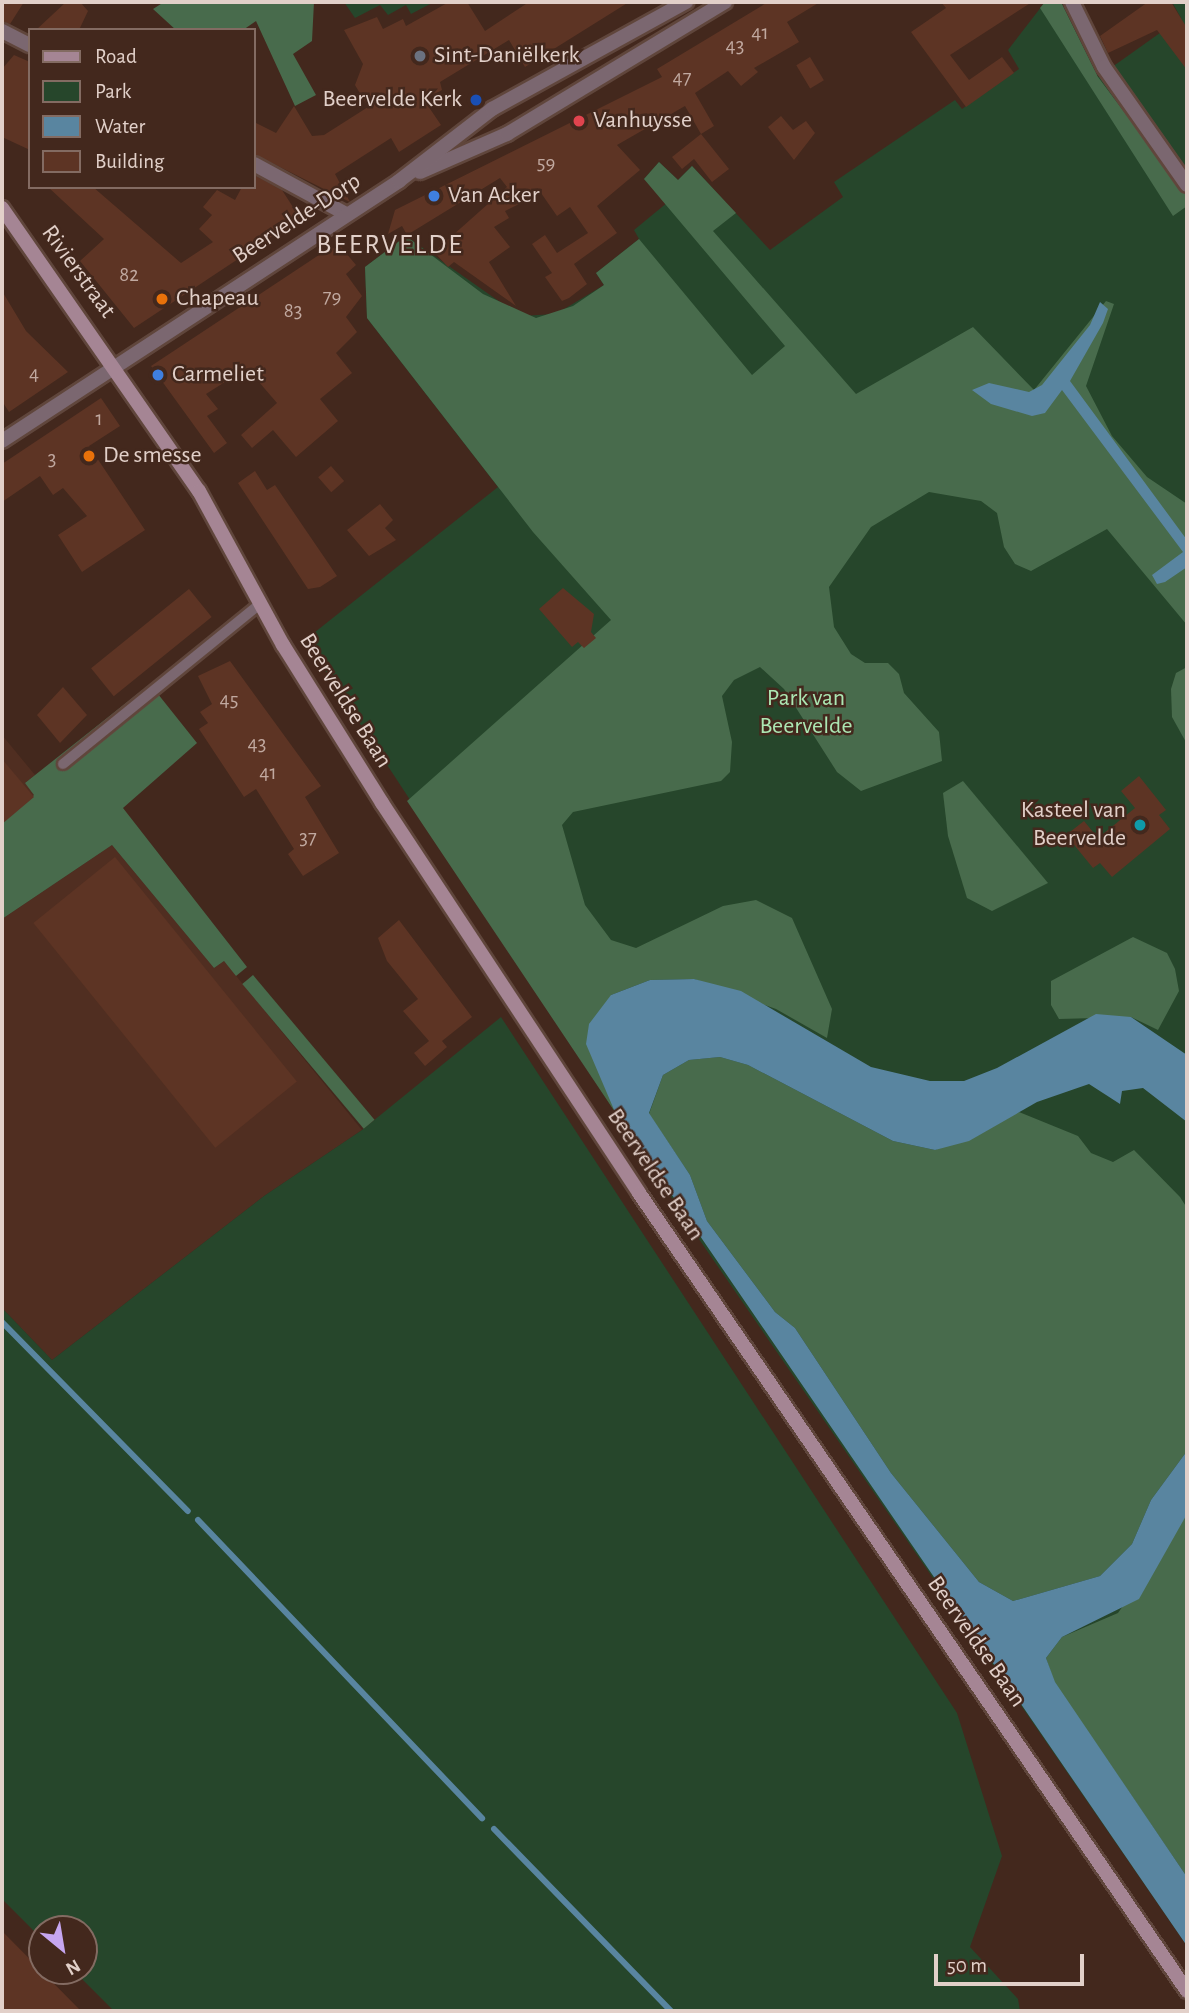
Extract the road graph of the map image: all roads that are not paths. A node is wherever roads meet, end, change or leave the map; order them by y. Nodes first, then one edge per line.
1 (686, 2) edge
2 (725, 2) edge
3 (1072, 2) edge
4 (2, 31) edge
5 (28, 44) edge
6 (256, 165) edge
7 (399, 181) junction
8 (1187, 185) edge
9 (2, 208) edge
10 (346, 214) junction
11 (115, 365) junction
12 (2, 440) edge
13 (260, 604) junction
14 (63, 764) dead end
15 (1187, 1991) edge

1 - 7 street, Beervelde-Dorp
2 - 7 street, Beervelde-Dorp
3 - 8 street
4 - 5 street
6 - 10 street
7 - 10 street, Beervelde-Dorp
9 - 11 main road, Rivierstraat
10 - 11 street, Beervelde-Dorp
11 - 12 street, Beervelde-Dorp
11 - 13 main road, Beerveldse Baan
13 - 14 lane
13 - 15 main road, Beerveldse Baan

